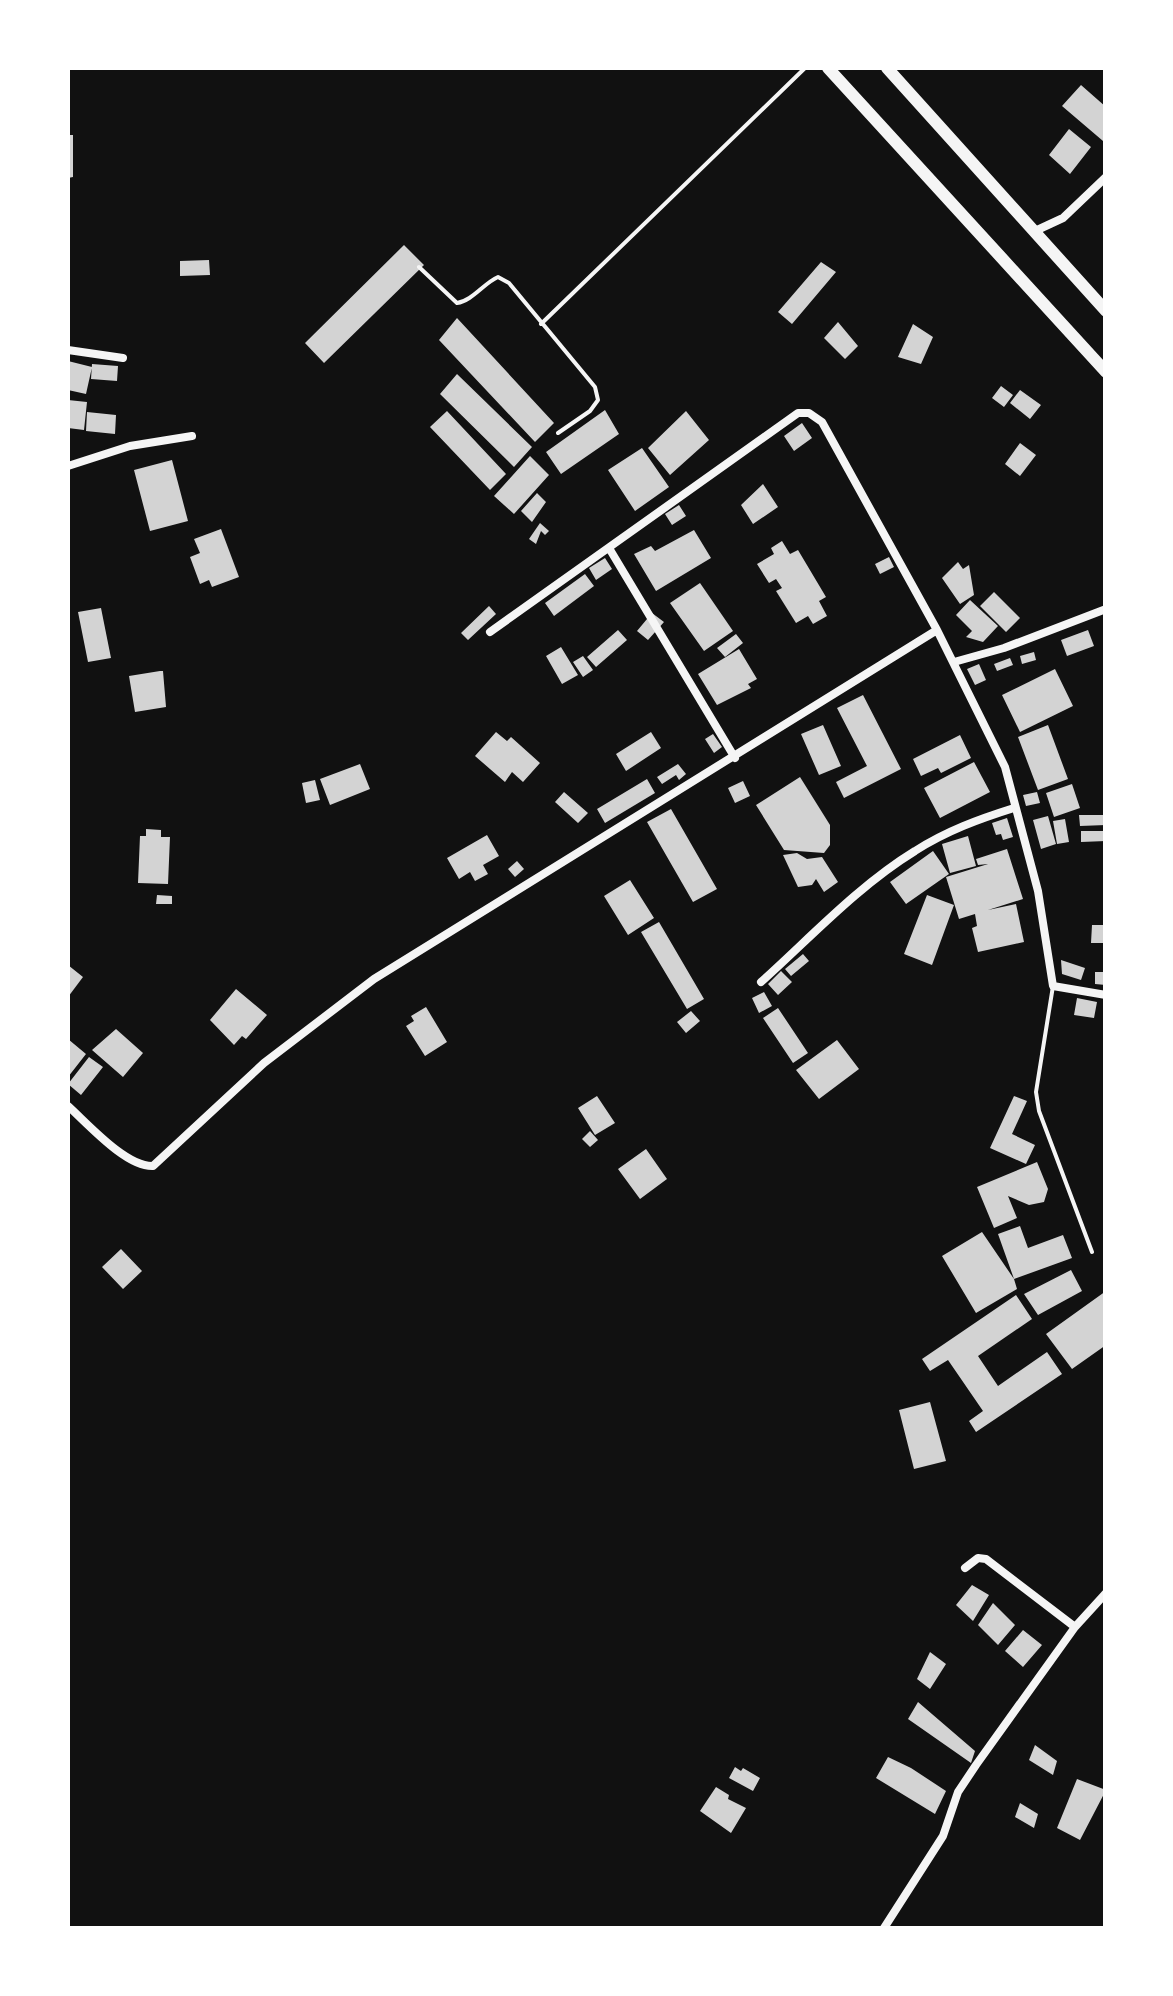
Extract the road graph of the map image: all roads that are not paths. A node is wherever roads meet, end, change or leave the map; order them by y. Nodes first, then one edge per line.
1 (805, 68) edge
2 (828, 68) edge
3 (887, 68) edge
4 (1106, 177) edge
5 (1034, 232) junction
6 (419, 267) dead end
7 (1106, 311) edge
8 (540, 324) junction
9 (68, 350) edge
10 (123, 358) dead end
11 (1106, 372) edge
12 (558, 433) dead end
13 (192, 436) dead end
14 (68, 466) edge
15 (610, 548) junction
16 (1106, 609) edge
17 (937, 630) junction
18 (490, 632) dead end
19 (954, 662) junction
20 (735, 758) junction
21 (1014, 808) junction
22 (761, 982) dead end
23 (1053, 986) junction
24 (1106, 996) edge
25 (68, 1106) edge
26 (1092, 1252) dead end
27 (965, 1568) dead end
28 (1106, 1593) edge
29 (1075, 1627) junction
30 (884, 1928) edge

1 - 8 lane
2 - 11 main road
3 - 5 main road
4 - 5 street
5 - 7 main road
6 - 8 lane
8 - 12 lane
9 - 10 street
13 - 14 street
15 - 17 street
15 - 18 street
15 - 20 street
16 - 19 street
17 - 19 street
17 - 20 street
19 - 21 street
20 - 25 street
21 - 22 street
21 - 23 street
23 - 24 street
23 - 26 lane
27 - 29 street
28 - 29 street
29 - 30 street

